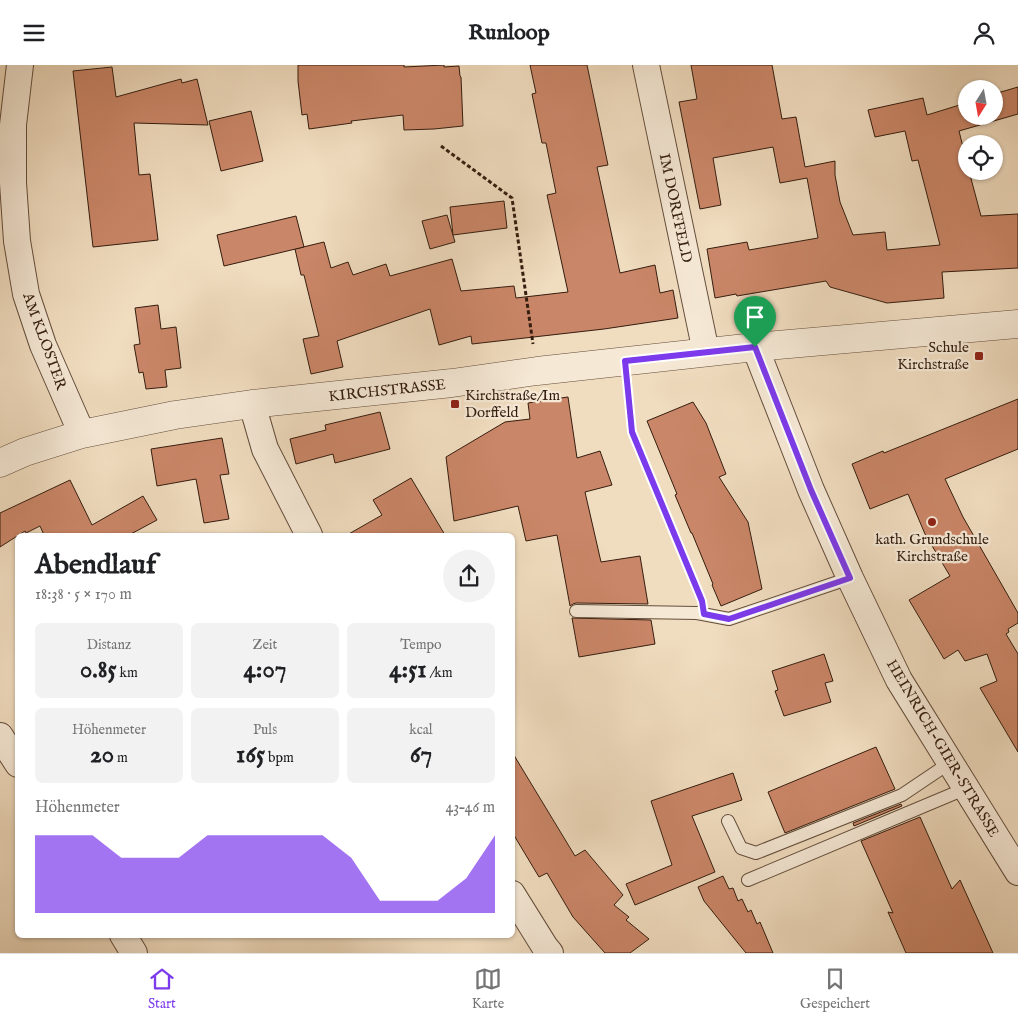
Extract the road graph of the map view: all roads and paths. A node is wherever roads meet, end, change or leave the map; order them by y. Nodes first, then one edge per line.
1 (20, 65) edge
2 (646, 65) edge
3 (6, 125) edge
4 (441, 146) dead end
5 (1018, 324) edge
6 (755, 347) junction
7 (706, 352) junction
8 (625, 361) junction
9 (537, 371) junction
10 (252, 404) junction
11 (82, 434) junction
12 (0, 463) edge
13 (309, 533) edge
14 (850, 578) junction
15 (576, 611) dead end
16 (704, 614) junction
17 (0, 737) edge
18 (15, 760) edge
19 (951, 763) junction
20 (967, 789) junction
21 (728, 821) dead end
22 (1018, 872) edge
23 (748, 880) dead end
24 (515, 899) edge
25 (125, 938) edge
26 (543, 951) edge
27 (134, 953) edge

1 - 3 street, AM KLOSTER
2 - 7 street, IM DORFFELD
3 - 11 street, AM KLOSTER
4 - 9 path
5 - 6 street, KIRCHSTRASSE
6 - 7 street, KIRCHSTRASSE
6 - 14 street, HEINRICH-GIER-STRASSE
7 - 8 street, KIRCHSTRASSE
8 - 9 street, KIRCHSTRASSE
8 - 16 path
9 - 10 street, KIRCHSTRASSE
10 - 11 street, KIRCHSTRASSE
10 - 13 street
11 - 12 street, KIRCHSTRASSE
14 - 16 lane
14 - 19 street, HEINRICH-GIER-STRASSE
15 - 16 lane
17 - 18 street
19 - 20 street, HEINRICH-GIER-STRASSE
19 - 21 lane
20 - 22 street, HEINRICH-GIER-STRASSE
20 - 23 lane
24 - 26 street
25 - 27 street

